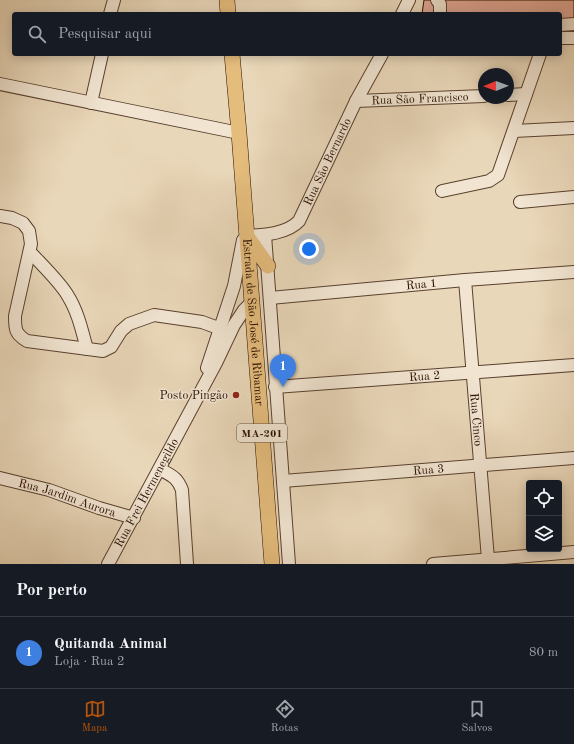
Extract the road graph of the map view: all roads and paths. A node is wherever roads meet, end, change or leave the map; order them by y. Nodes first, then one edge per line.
1 (114, 0) edge
2 (227, 0) edge
3 (231, 0) edge
4 (409, 0) edge
5 (437, 0) edge
6 (111, 12) edge
7 (228, 12) edge
8 (232, 12) edge
9 (403, 12) edge
10 (440, 12) edge
11 (574, 24) edge
12 (562, 25) edge
13 (562, 38) edge
14 (574, 38) edge
15 (102, 56) edge
16 (233, 56) edge
17 (381, 56) edge
18 (539, 56) edge
19 (0, 84) edge
20 (526, 94) junction
21 (514, 95) edge
22 (478, 96) edge
23 (356, 101) junction
24 (91, 103) junction
25 (574, 128) edge
26 (514, 131) junction
27 (240, 133) junction
28 (442, 191) dead end
29 (574, 197) edge
30 (520, 202) dead end
31 (0, 216) edge
32 (246, 229) junction
33 (265, 235) junction
34 (30, 252) junction
35 (268, 266) junction
36 (574, 272) edge
37 (465, 280) junction
38 (270, 298) junction
39 (252, 302) junction
40 (221, 329) junction
41 (87, 349) junction
42 (574, 365) edge
43 (473, 374) junction
44 (275, 387) junction
45 (185, 420) junction
46 (574, 458) edge
47 (480, 465) junction
48 (160, 469) junction
49 (0, 478) edge
50 (282, 481) junction
51 (134, 518) junction
52 (574, 552) edge
53 (488, 559) junction
54 (108, 564) edge
55 (187, 564) edge
56 (272, 564) edge
57 (289, 564) edge
58 (433, 564) edge

1 - 6 street
2 - 7 main road
3 - 8 main road
4 - 9 street
5 - 10 street
11 - 12 street
13 - 14 street
15 - 24 street
16 - 27 main road, Estrada de São José de Ribamar / MA-201
17 - 23 street, Rua São Bernardo
18 - 20 street
19 - 24 street
20 - 21 street
20 - 26 street
22 - 23 street, Rua São Francisco
23 - 33 street, Rua São Bernardo
24 - 27 street
25 - 26 street
26 - 28 street
27 - 32 main road, Estrada de São José de Ribamar / MA-201
29 - 30 street
31 - 34 street
32 - 33 street, Rua São Bernardo
32 - 35 main road
32 - 39 main road, Estrada de São José de Ribamar / MA-201
32 - 40 street, Rua Frei Hermenegildo
33 - 35 street, Estrada de São José de Ribamar
34 - 41 street
34 - 41 street
35 - 38 street, Estrada de São José de Ribamar
36 - 37 street, Rua 1
37 - 38 street, Rua 1
37 - 43 street, Rua Cinco
38 - 44 street, Estrada de São José de Ribamar
39 - 45 street, Rua Frei Hermenegildo
39 - 56 main road, Estrada de São José de Ribamar / MA-201
40 - 41 street
40 - 45 street, Rua Frei Hermenegildo
42 - 43 street, Rua 2
43 - 44 street, Rua 2
43 - 47 street, Rua Cinco
44 - 50 street, Estrada de São José de Ribamar
45 - 48 street, Rua Frei Hermenegildo
46 - 47 street, Rua 3
47 - 50 street, Rua 3
47 - 53 street, Rua Cinco
48 - 51 street, Rua Frei Hermenegildo
48 - 55 street
49 - 51 street, Rua Jardim Aurora
50 - 57 street, Estrada de São José de Ribamar
51 - 54 street, Rua Frei Hermenegildo
52 - 53 street
53 - 58 street

